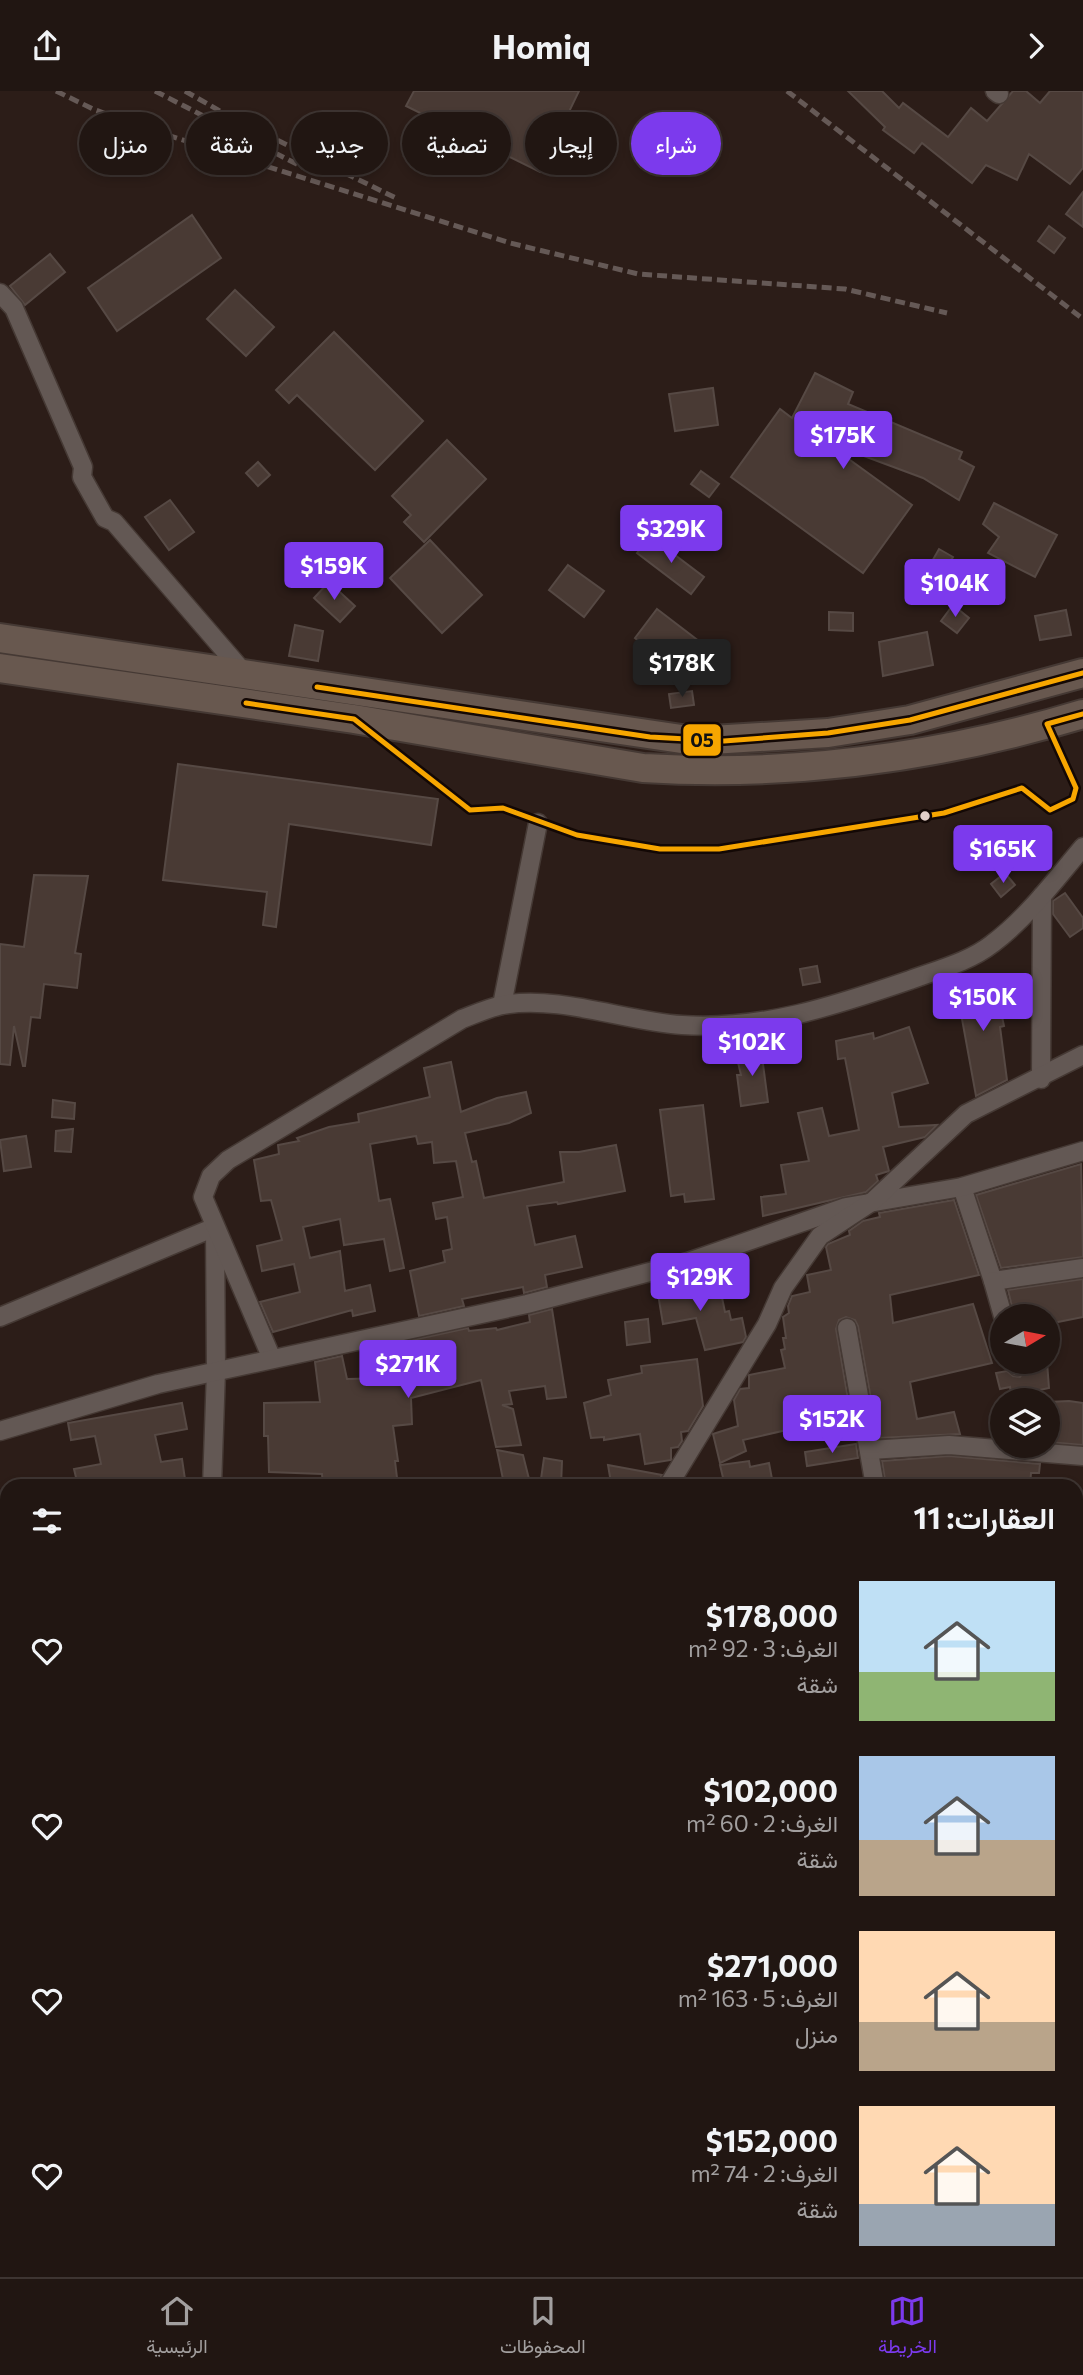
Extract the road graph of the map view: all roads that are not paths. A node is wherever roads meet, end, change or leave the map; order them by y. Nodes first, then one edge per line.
1 (0, 293) edge
2 (0, 638) edge
3 (0, 668) edge
4 (1083, 673) edge
5 (1037, 686) junction
6 (246, 690) junction
7 (1083, 714) edge
8 (1047, 724) junction
9 (538, 823) dead end
10 (1083, 847) edge
11 (1042, 896) junction
12 (502, 1005) junction
13 (1083, 1055) edge
14 (1041, 1079) junction
15 (1083, 1151) edge
16 (962, 1187) junction
17 (873, 1201) junction
18 (215, 1227) junction
19 (1083, 1268) edge
20 (993, 1281) junction
21 (1000, 1304) edge
22 (0, 1317) edge
23 (848, 1328) dead end
24 (272, 1359) junction
25 (216, 1371) junction
26 (0, 1431) edge
27 (870, 1450) junction
28 (1083, 1456) edge
29 (212, 1479) edge
30 (672, 1479) edge
31 (874, 1479) edge

1 - 6 street
2 - 6 main road
3 - 6 main road
4 - 5 main road
5 - 6 main road
5 - 8 main road
6 - 8 main road
7 - 8 main road
9 - 12 street
10 - 11 street
11 - 12 street
11 - 14 street
12 - 18 street
13 - 14 street
14 - 17 street
15 - 16 street
16 - 17 street
16 - 20 street
17 - 24 street
17 - 30 street
18 - 22 street
18 - 24 street
18 - 25 street
19 - 20 street
20 - 21 street
23 - 27 street
24 - 25 street
25 - 26 street
25 - 29 street
27 - 28 street
27 - 31 street

